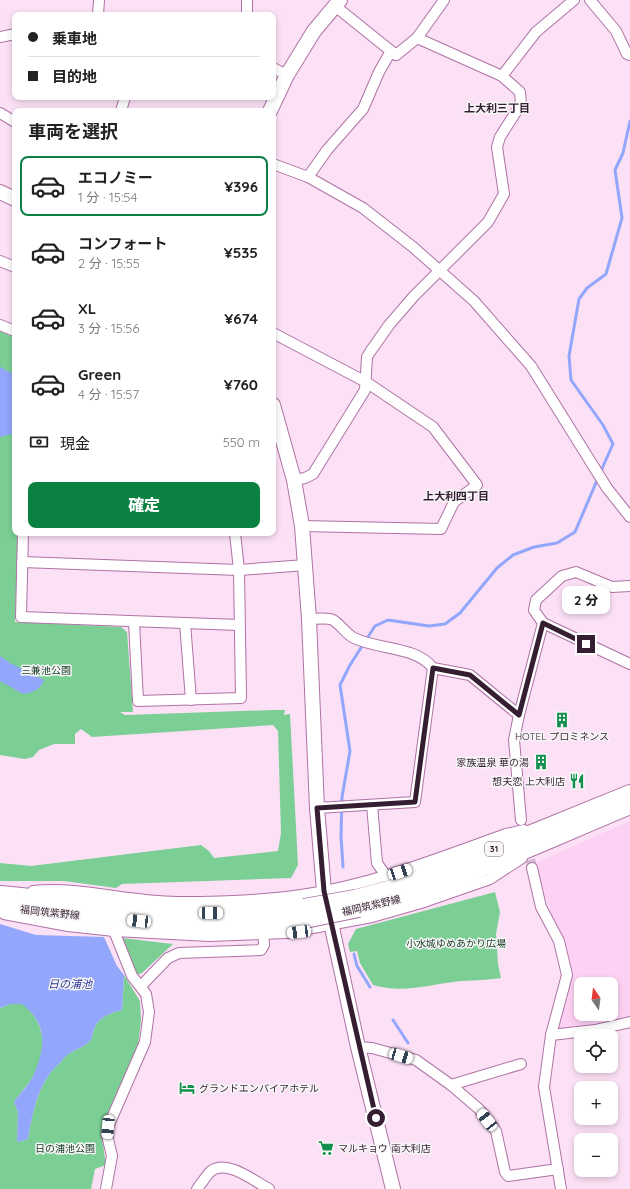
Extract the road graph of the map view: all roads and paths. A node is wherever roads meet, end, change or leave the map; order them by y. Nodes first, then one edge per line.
1 (99, 0) edge
2 (247, 0) edge
3 (444, 0) edge
4 (574, 0) edge
5 (590, 0) edge
6 (337, 3) edge
7 (98, 12) edge
8 (247, 12) edge
9 (12, 35) edge
10 (0, 37) edge
11 (417, 38) junction
12 (391, 51) junction
13 (630, 55) edge
14 (276, 70) edge
15 (287, 75) junction
16 (502, 76) junction
17 (276, 98) edge
18 (0, 113) edge
19 (12, 120) edge
20 (276, 165) edge
21 (308, 177) junction
22 (0, 192) edge
23 (12, 198) edge
24 (0, 261) edge
25 (12, 266) edge
26 (438, 271) junction
27 (0, 325) edge
28 (12, 330) edge
29 (276, 335) edge
30 (366, 382) junction
31 (276, 416) edge
32 (294, 480) junction
33 (630, 517) edge
34 (302, 526) junction
35 (23, 536) edge
36 (235, 536) edge
37 (22, 562) junction
38 (306, 565) junction
39 (239, 570) junction
40 (630, 586) edge
41 (309, 619) junction
42 (134, 622) junction
43 (185, 622) junction
44 (543, 623) junction
45 (239, 625) junction
46 (630, 664) edge
47 (433, 668) junction
48 (191, 700) junction
49 (519, 715) junction
50 (630, 793) edge
51 (372, 805) junction
52 (630, 806) edge
53 (317, 808) junction
54 (521, 820) dead end
55 (553, 832) junction
56 (532, 868) tunnel mouth
57 (386, 876) junction
58 (324, 891) junction
59 (2, 898) edge
60 (0, 913) edge
61 (331, 926) junction
62 (114, 931) junction
63 (264, 932) junction
64 (141, 986) junction
65 (630, 1022) edge
66 (551, 1035) junction
67 (358, 1047) junction
68 (521, 1064) dead end
69 (451, 1085) junction
70 (558, 1169) junction
71 (106, 1189) edge
72 (197, 1189) edge
73 (269, 1189) edge
74 (393, 1189) edge
75 (561, 1189) edge

1 - 7 street
2 - 8 street
3 - 11 street
4 - 16 street
5 - 13 street
6 - 12 street
6 - 15 street
9 - 10 street
11 - 12 street
11 - 16 street
12 - 21 street
14 - 15 street
15 - 17 street
16 - 26 street
18 - 19 street
20 - 21 street
21 - 26 street
22 - 23 street
24 - 25 street
26 - 30 street
26 - 33 street
27 - 28 street
29 - 30 street
30 - 32 street
30 - 34 street
31 - 32 street
32 - 34 street
34 - 38 street
35 - 37 street
36 - 39 street
37 - 39 street
37 - 42 street
38 - 39 street
38 - 41 street
39 - 45 street
40 - 44 street
41 - 47 street
41 - 53 street
42 - 43 street
42 - 48 street
43 - 45 street
43 - 48 street
44 - 46 street
44 - 49 street
45 - 48 street
47 - 49 street
47 - 51 street
49 - 54 street
50 - 55 main road, 福岡筑紫野線 / 31
51 - 53 street
51 - 57 street
52 - 55 main road, 福岡筑紫野線 / 31
53 - 58 street
55 - 57 street
55 - 59 main road, 福岡筑紫野線 / 31, bridge
55 - 61 street
56 - 66 street
57 - 58 street
58 - 59 street
58 - 61 street
60 - 62 street
61 - 63 street
61 - 67 street
62 - 63 street
62 - 64 street
63 - 64 street
64 - 71 street
65 - 66 street
66 - 70 street
67 - 69 street
67 - 74 street
68 - 69 street
69 - 70 street
70 - 75 street
72 - 73 street

